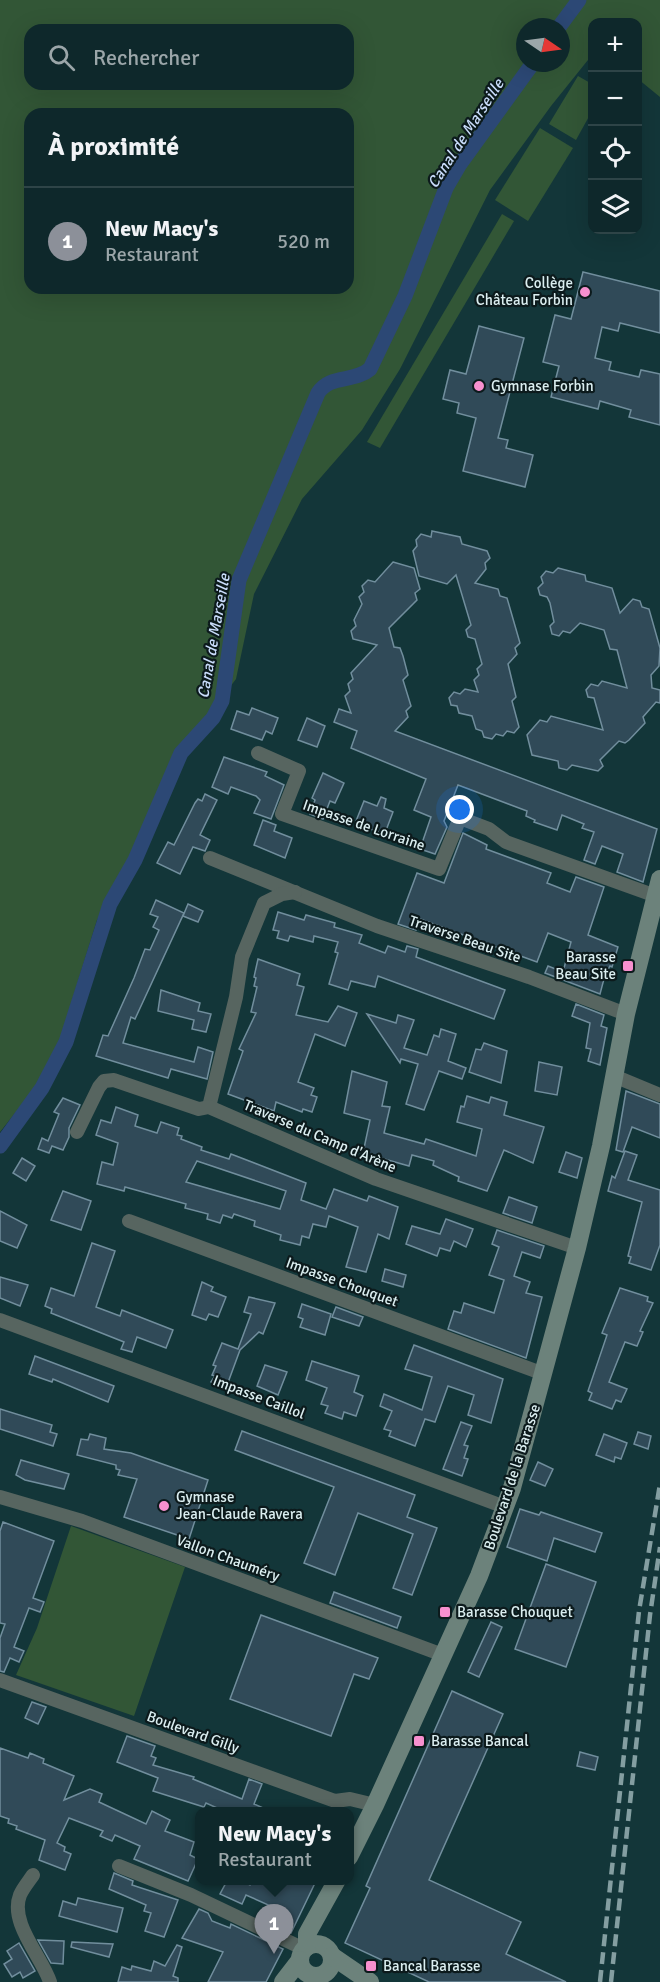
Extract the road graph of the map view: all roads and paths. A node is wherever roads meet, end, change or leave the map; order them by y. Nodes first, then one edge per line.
1 (258, 753) dead end
2 (210, 858) dead end
3 (658, 887) edge
4 (295, 892) junction
5 (626, 1014) junction
6 (614, 1076) junction
7 (660, 1095) edge
8 (209, 1107) junction
9 (77, 1132) dead end
10 (129, 1221) dead end
11 (577, 1248) junction
12 (0, 1320) edge
13 (544, 1374) junction
14 (0, 1497) edge
15 (505, 1507) junction
16 (443, 1655) junction
17 (0, 1680) edge
18 (375, 1805) junction
19 (354, 1847) edge
20 (119, 1866) dead end
21 (33, 1875) dead end
22 (333, 1888) edge
23 (304, 1952) junction
24 (330, 1952) junction
25 (318, 1979) edge
26 (50, 1982) edge
27 (283, 1982) edge
28 (370, 1982) edge

1 - 3 street, Impasse de Lorraine
2 - 4 street, Traverse Beau Site
3 - 5 street, Boulevard de la Barasse
4 - 5 street, Traverse Beau Site
4 - 8 street
5 - 6 street, Boulevard de la Barasse
6 - 7 street
6 - 11 street, Boulevard de la Barasse
8 - 9 street, Traverse du Camp d'Arène
8 - 11 street, Traverse du Camp d'Arène
10 - 13 street, Impasse Chouquet
11 - 13 street, Boulevard de la Barasse
12 - 15 street, Impasse Caillol
13 - 15 street, Boulevard de la Barasse
14 - 16 street, Vallon Chauméry
15 - 16 street, Boulevard de la Barasse
16 - 18 street, Boulevard de la Barasse
17 - 18 street, Boulevard Gilly
18 - 19 street, Boulevard de la Barasse
20 - 23 street
21 - 26 street
22 - 23 street
22 - 24 street
23 - 24 street
23 - 25 street
23 - 27 street
24 - 25 street
24 - 28 street

